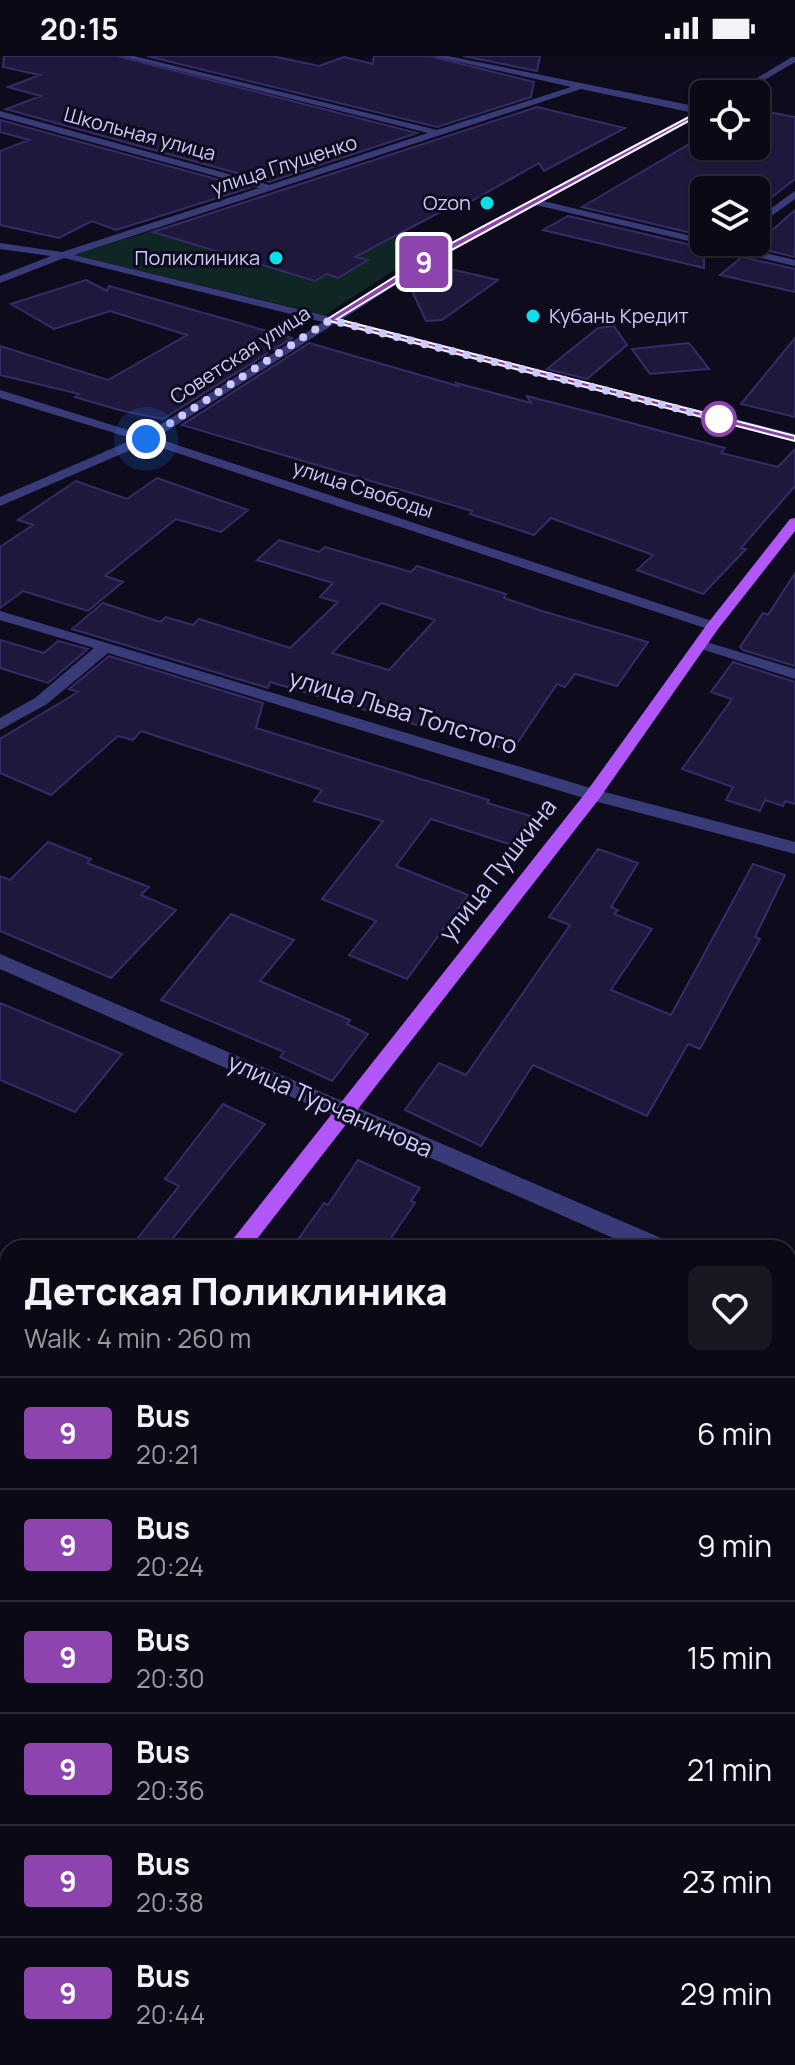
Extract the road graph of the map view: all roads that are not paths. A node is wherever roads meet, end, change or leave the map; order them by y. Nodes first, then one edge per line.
1 (124, 56) edge
2 (437, 56) edge
3 (505, 56) edge
4 (795, 59) edge
5 (484, 66) junction
6 (758, 80) edge
7 (581, 86) junction
8 (690, 109) edge
9 (0, 114) edge
10 (690, 119) edge
11 (438, 133) junction
12 (270, 189) junction
13 (795, 194) edge
14 (534, 202) junction
15 (770, 213) edge
16 (690, 236) edge
17 (0, 246) edge
18 (63, 255) junction
19 (770, 256) edge
20 (795, 263) edge
21 (0, 280) edge
22 (330, 320) junction
23 (0, 394) edge
24 (795, 438) edge
25 (146, 439) junction
26 (0, 502) edge
27 (795, 522) edge
28 (0, 615) edge
29 (713, 626) junction
30 (700, 644) junction
31 (105, 647) junction
32 (795, 674) edge
33 (0, 725) edge
34 (593, 795) junction
35 (795, 848) edge
36 (0, 961) edge
37 (342, 1112) junction
38 (243, 1240) edge
39 (641, 1240) edge

1 - 11 street
2 - 5 street
3 - 5 street
4 - 6 street
5 - 7 street
7 - 8 street
7 - 11 street, улица Глущенко
9 - 12 street, Школьная улица
10 - 14 street, Советская улица
11 - 12 street, улица Глущенко
12 - 18 street, улица Глущенко
13 - 15 street
14 - 16 street
14 - 22 street, Советская улица
17 - 18 street
18 - 21 street, улица Глущенко
18 - 22 street
19 - 20 street
22 - 24 street
22 - 25 street, Советская улица
23 - 25 street, улица Свободы
25 - 26 street, Советская улица
25 - 29 street, улица Свободы
27 - 29 main road, улица Пушкина
28 - 31 street, улица Льва Толстого
29 - 30 main road, улица Пушкина
30 - 32 street
30 - 34 main road, улица Пушкина
31 - 33 street
31 - 34 street, улица Льва Толстого
34 - 35 street, улица Льва Толстого
34 - 37 main road, улица Пушкина
36 - 37 street, улица Турчанинова
37 - 38 main road, улица Пушкина
37 - 39 street, улица Турчанинова

